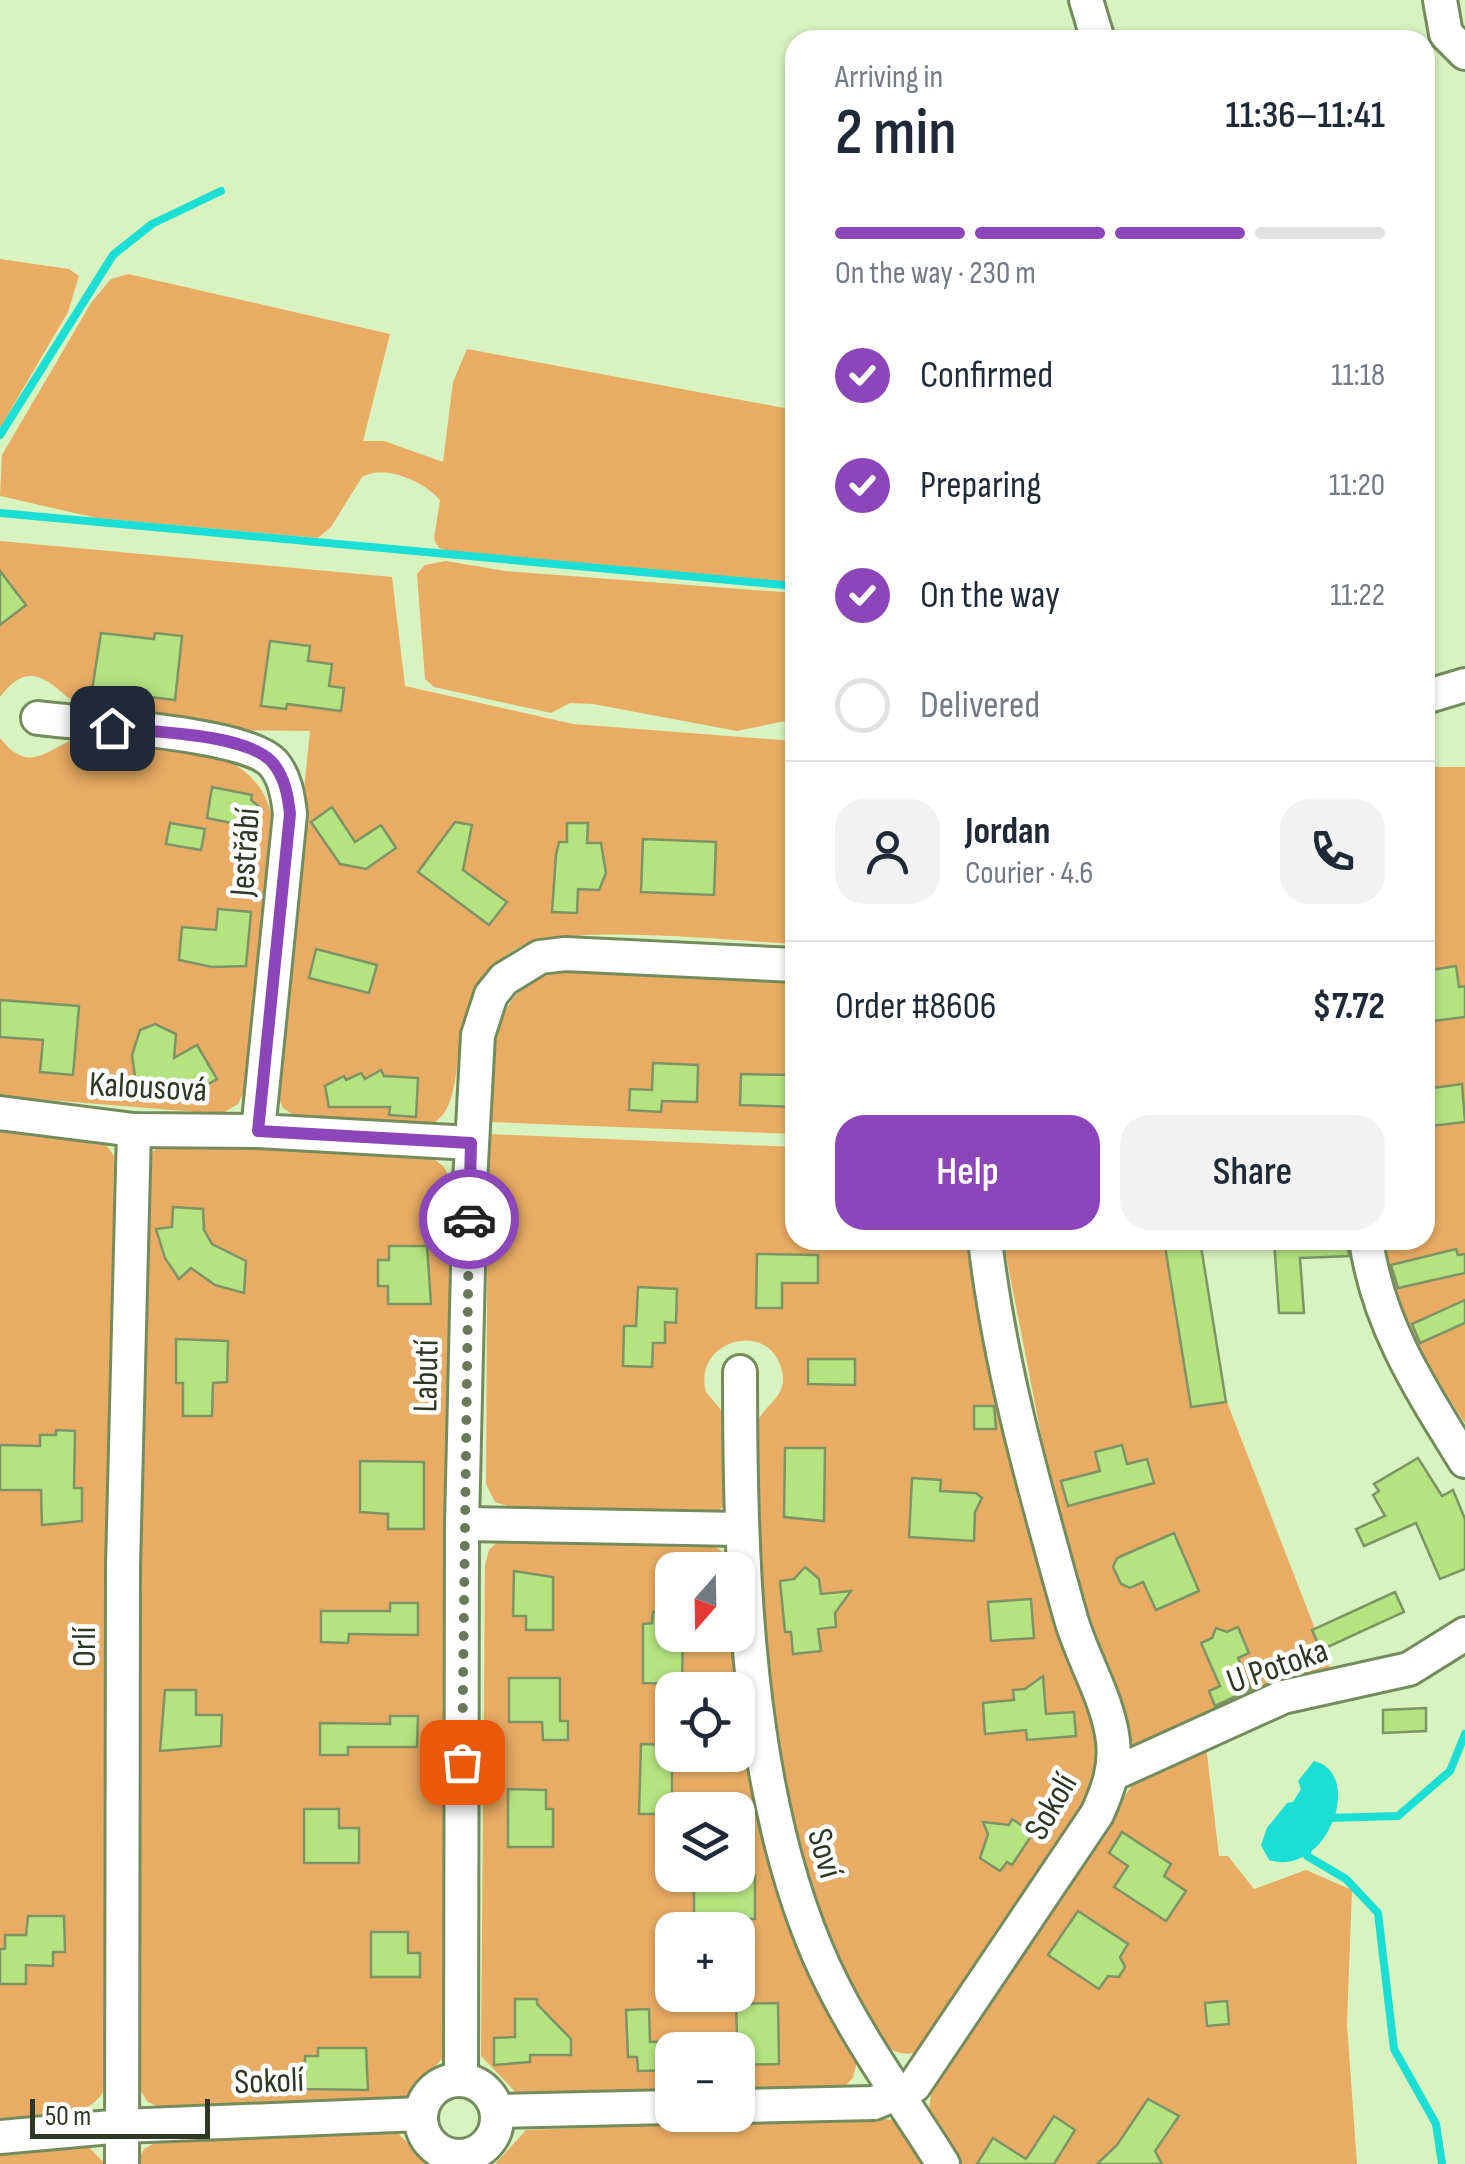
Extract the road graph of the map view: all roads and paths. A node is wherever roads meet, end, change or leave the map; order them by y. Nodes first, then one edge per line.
1 (1086, 0) edge
2 (1440, 0) edge
3 (1095, 30) edge
4 (1465, 53) edge
5 (1465, 685) edge
6 (1435, 694) edge
7 (38, 718) dead end
8 (785, 965) edge
9 (0, 1113) edge
10 (134, 1130) junction
11 (258, 1131) junction
12 (471, 1143) junction
13 (986, 1250) edge
14 (1368, 1250) edge
15 (740, 1372) dead end
16 (1465, 1462) edge
17 (462, 1524) junction
18 (740, 1528) junction
19 (1465, 1634) edge
20 (1113, 1774) junction
21 (461, 2080) junction
22 (900, 2094) junction
23 (755, 2106) edge
24 (655, 2107) edge
25 (497, 2111) junction
26 (421, 2114) junction
27 (122, 2126) junction
28 (0, 2137) edge
29 (460, 2160) edge
30 (122, 2164) edge
31 (944, 2164) edge

1 - 3 street
2 - 4 street
5 - 6 street
7 - 11 street, Jestřábí
8 - 12 street, Labutí
9 - 10 street, Kalousová
10 - 11 street, Kalousová
10 - 27 street, Orlí
11 - 12 street, Kalousová
12 - 17 street, Labutí
13 - 20 street, Sokolí
14 - 16 street
15 - 18 street, Soví
17 - 18 street
17 - 21 street, Labutí
18 - 22 street, Soví
19 - 20 street, U Potoka
20 - 22 street, Sokolí
21 - 25 street
21 - 26 street
22 - 23 street
22 - 31 street, Soví
24 - 25 street
25 - 29 street
26 - 27 street, Sokolí
26 - 29 street
27 - 28 street, Sokolí
27 - 30 street, Orlí

